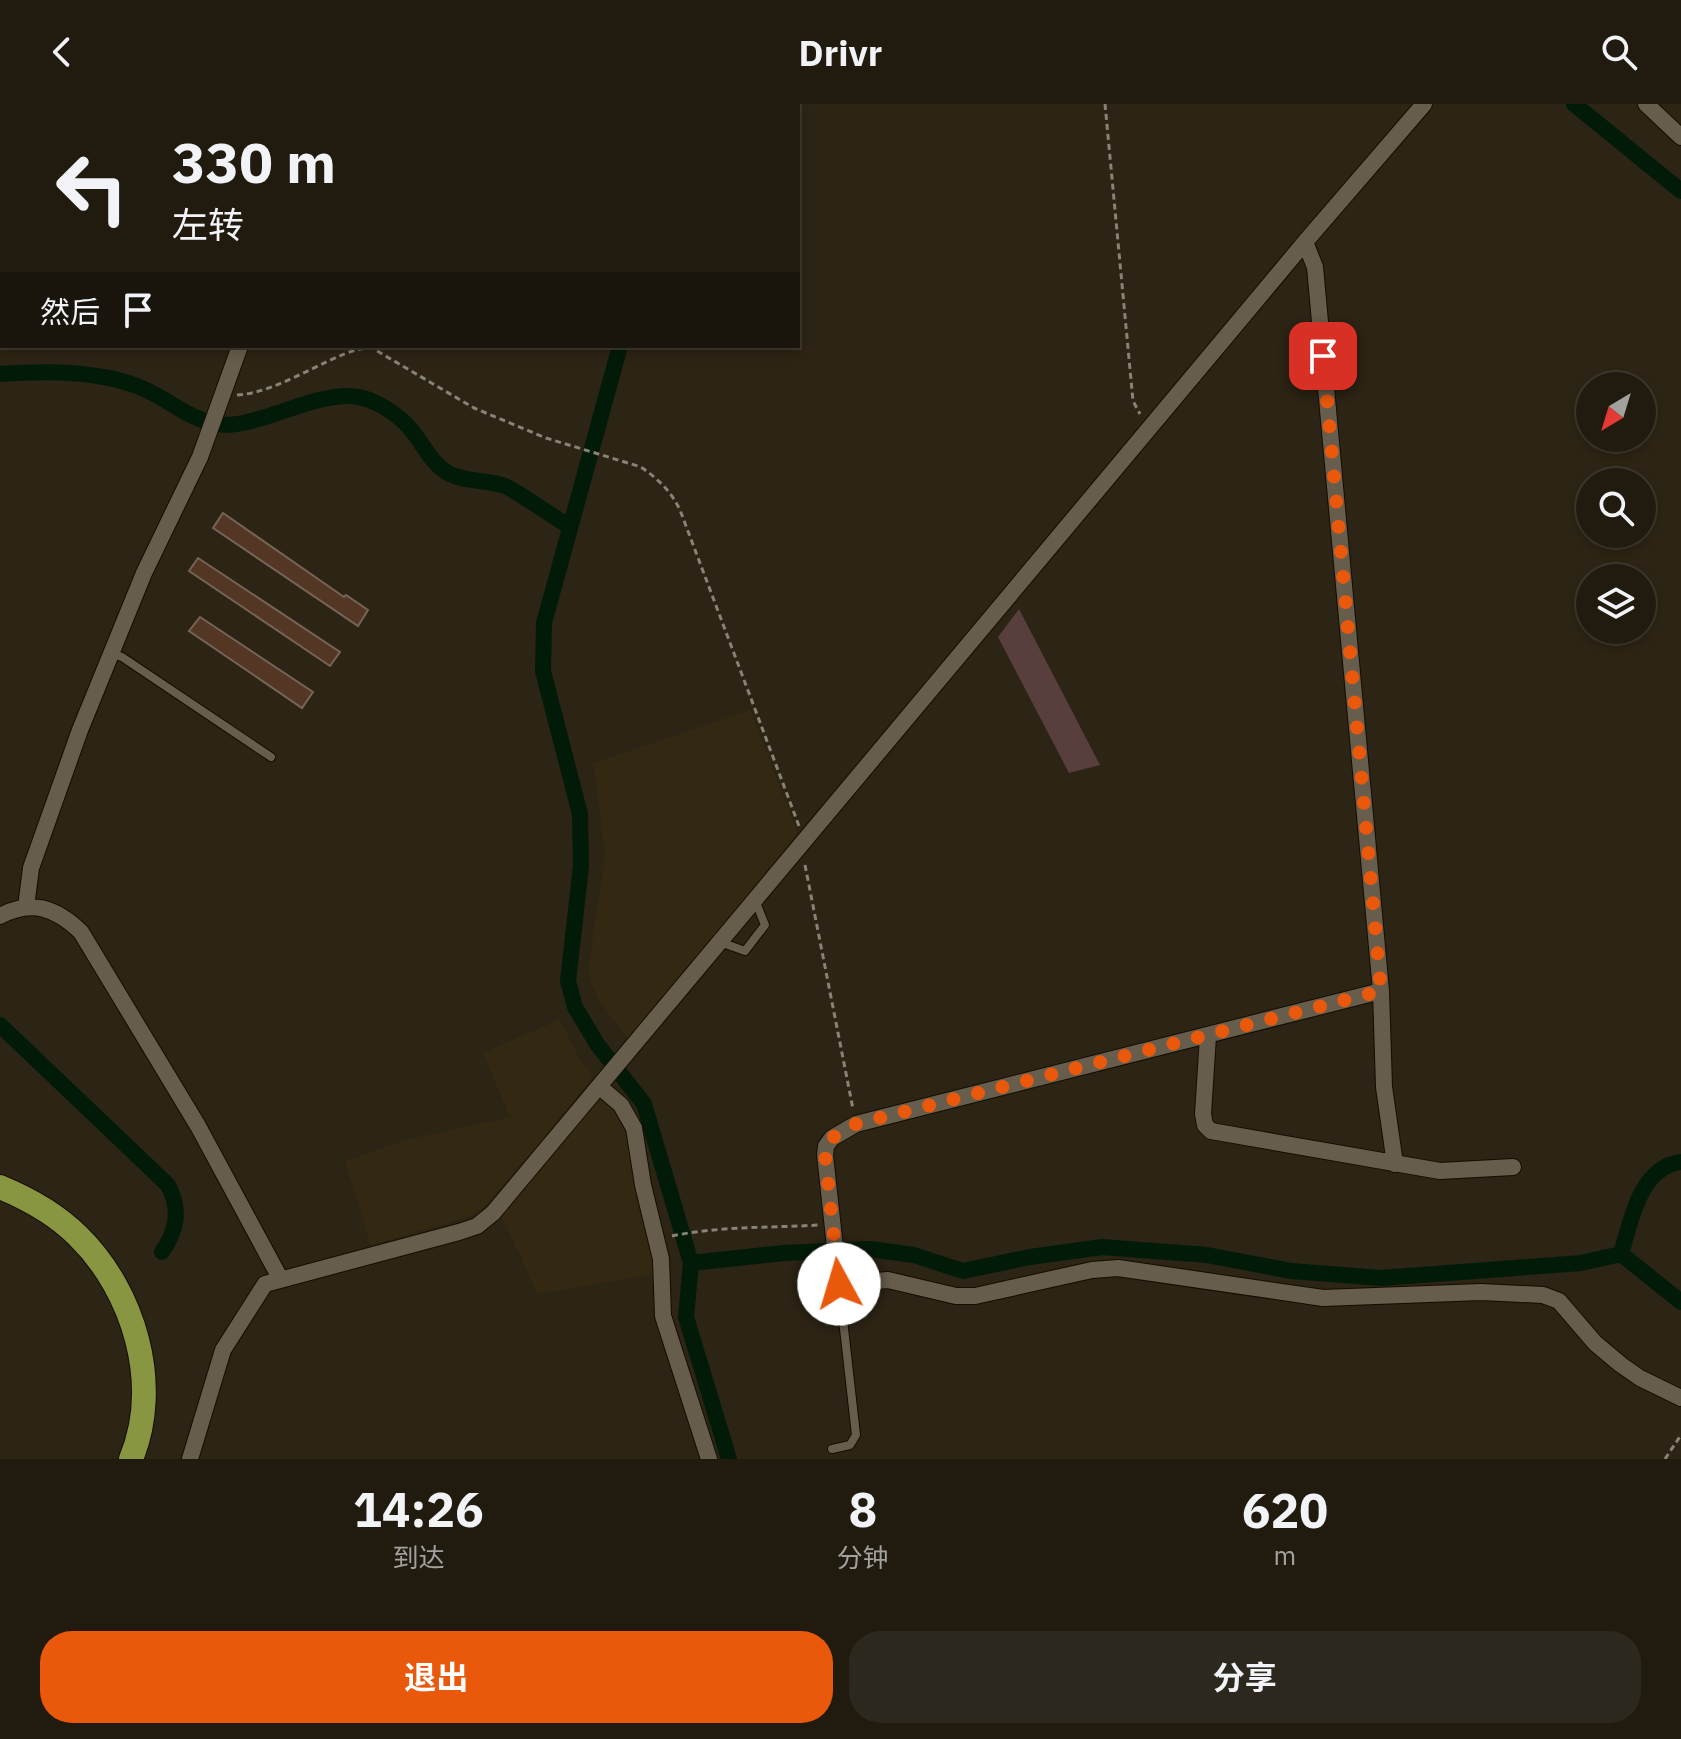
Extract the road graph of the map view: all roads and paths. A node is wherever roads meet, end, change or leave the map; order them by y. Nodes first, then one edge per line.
1 (1105, 104) edge
2 (1424, 104) edge
3 (1646, 104) edge
4 (1681, 137) edge
5 (1305, 242) junction
6 (239, 348) edge
7 (221, 402) junction
8 (1152, 424) junction
9 (111, 653) junction
10 (271, 757) dead end
11 (802, 844) junction
12 (755, 900) junction
13 (26, 907) junction
14 (0, 916) edge
15 (720, 942) junction
16 (1381, 991) junction
17 (1208, 1036) junction
18 (602, 1084) junction
19 (856, 1124) junction
20 (1395, 1164) junction
21 (1513, 1167) dead end
22 (0, 1187) edge
23 (0, 1198) edge
24 (833, 1228) junction
25 (673, 1236) dead end
26 (95, 1265) junction
27 (280, 1278) junction
28 (838, 1279) junction
29 (127, 1326) junction
30 (1681, 1398) edge
31 (1681, 1435) edge
32 (832, 1449) dead end
33 (118, 1459) edge
34 (131, 1459) edge
35 (190, 1459) edge
36 (709, 1459) edge
37 (1665, 1459) edge

1 - 8 path
2 - 5 street
3 - 4 street
5 - 8 street
5 - 16 street
6 - 7 street
7 - 9 street
7 - 11 path
8 - 11 street
9 - 10 lane
9 - 13 street
11 - 12 street
11 - 19 path
12 - 15 street
12 - 15 lane
13 - 14 street
13 - 27 street
15 - 18 street
16 - 17 street
16 - 20 street
17 - 19 street
17 - 20 street
18 - 27 street
18 - 36 street
19 - 24 street
20 - 21 street
22 - 26 highway
23 - 26 highway
24 - 25 path
24 - 28 street
26 - 29 highway
27 - 35 street
28 - 30 street
28 - 32 lane
29 - 33 highway
29 - 34 highway
31 - 37 path

